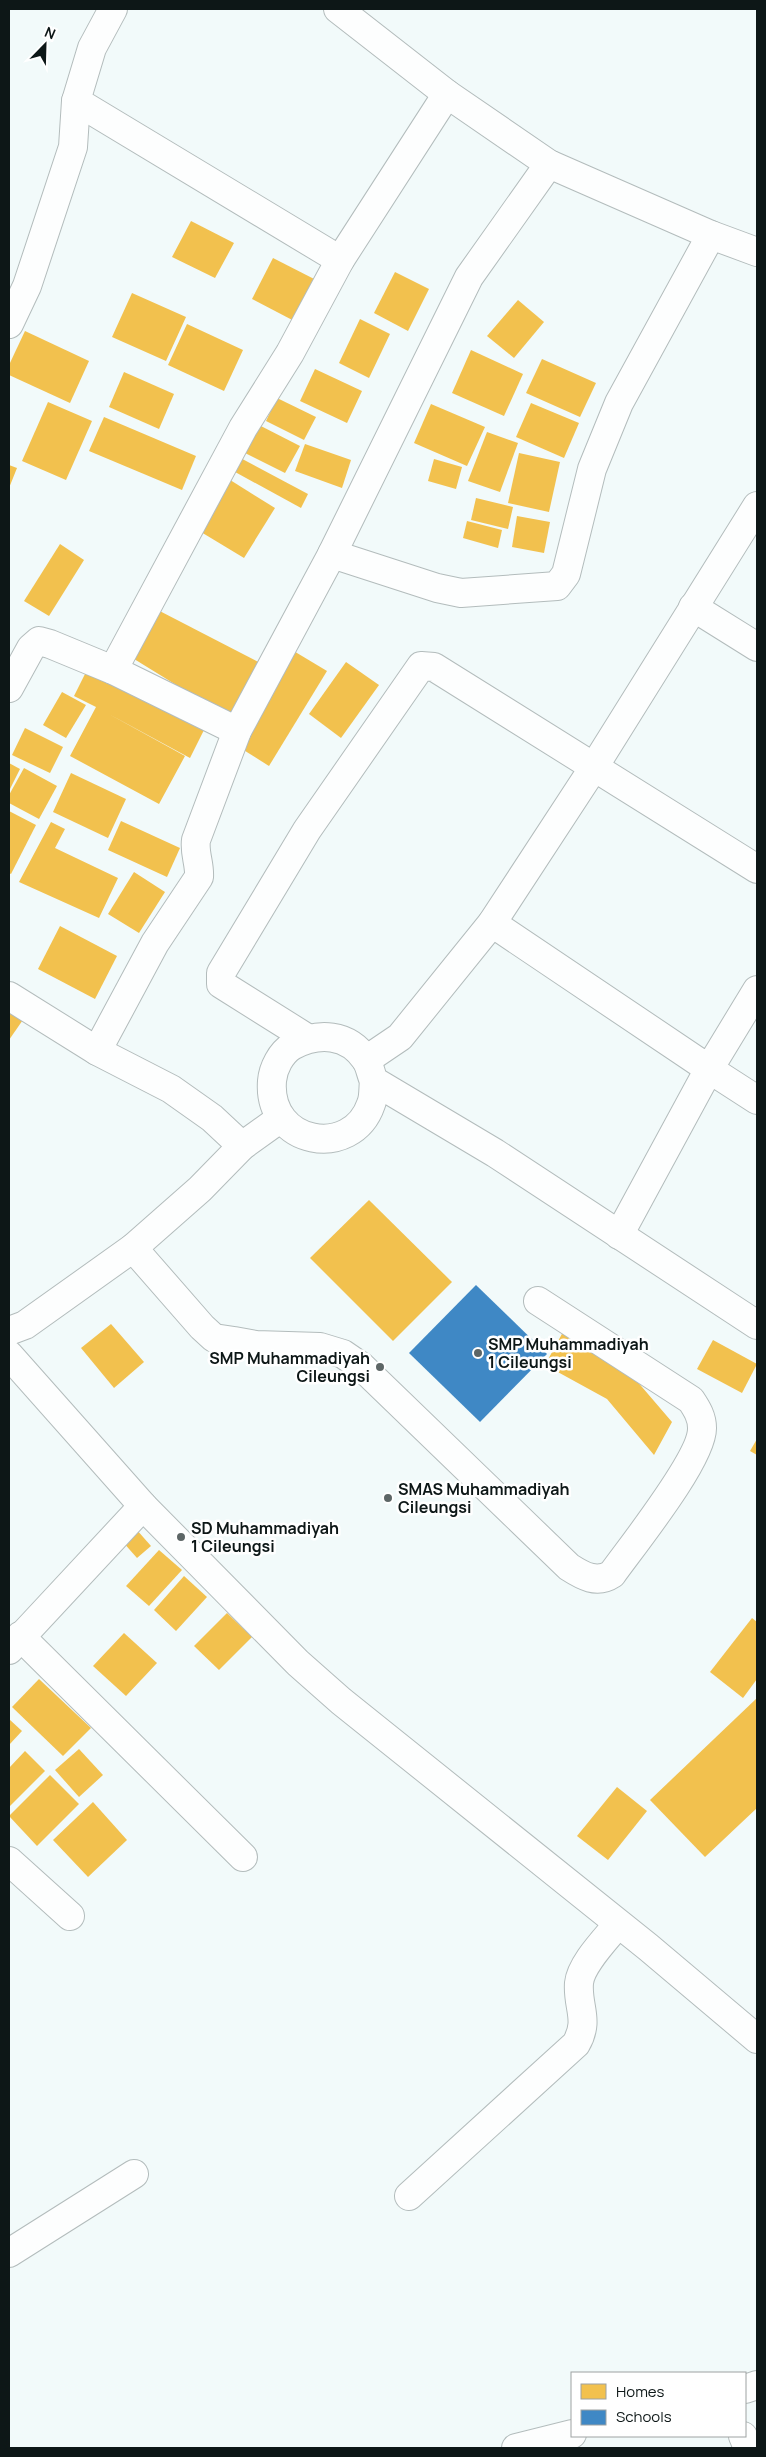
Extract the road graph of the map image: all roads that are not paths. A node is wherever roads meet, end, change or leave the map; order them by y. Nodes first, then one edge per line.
1 (113, 9) edge
2 (338, 9) edge
3 (447, 94) junction
4 (76, 101) junction
5 (549, 164) junction
6 (711, 235) junction
7 (755, 244) edge
8 (340, 260) junction
9 (9, 324) edge
10 (757, 506) edge
11 (332, 554) junction
12 (693, 607) junction
13 (757, 647) edge
14 (113, 670) junction
15 (9, 688) edge
16 (237, 731) junction
17 (594, 767) junction
18 (757, 869) edge
19 (492, 923) junction
20 (757, 990) edge
21 (9, 996) edge
22 (307, 1038) junction
23 (98, 1051) junction
24 (709, 1068) junction
25 (370, 1071) junction
26 (757, 1100) edge
27 (281, 1118) junction
28 (242, 1146) junction
29 (619, 1235) junction
30 (132, 1248) junction
31 (538, 1300) dead end
32 (757, 1325) edge
33 (17, 1328) edge
34 (10, 1358) edge
35 (143, 1506) junction
36 (15, 1643) edge
37 (243, 1857) dead end
38 (9, 1860) edge
39 (70, 1916) dead end
40 (618, 1924) junction
41 (755, 2034) edge
42 (134, 2174) dead end
43 (409, 2196) dead end
44 (9, 2253) edge
45 (571, 2434) edge
46 (516, 2448) edge

1 - 4 street
2 - 3 street
3 - 5 street
3 - 8 street
4 - 8 street
4 - 9 street
5 - 6 street
5 - 11 street
6 - 7 street
6 - 11 street
8 - 14 street
10 - 12 street
11 - 16 street
12 - 13 street
12 - 17 street
14 - 15 street
14 - 16 street
16 - 23 street
17 - 18 street
17 - 19 street
17 - 22 street
19 - 24 street
19 - 25 street
20 - 24 street
21 - 23 street
22 - 25 street
22 - 27 street
23 - 28 street
24 - 26 street
24 - 29 street
25 - 27 street
25 - 29 street
27 - 28 street
28 - 30 street
29 - 32 street
30 - 31 street
30 - 33 street
33 - 34 street
34 - 35 street
35 - 36 street
35 - 40 street
36 - 37 street
38 - 39 street
40 - 41 street
40 - 43 street
42 - 44 street
45 - 46 street

